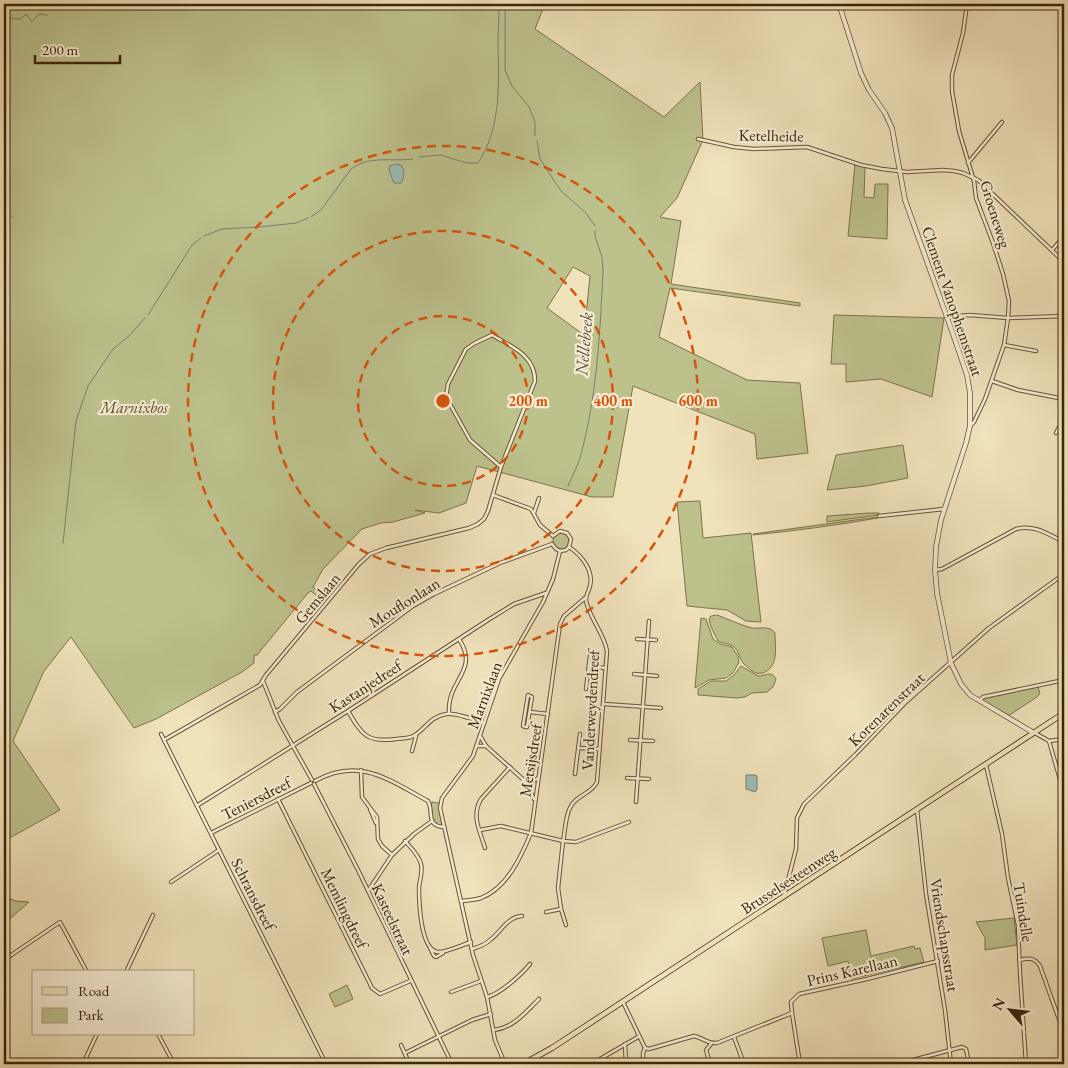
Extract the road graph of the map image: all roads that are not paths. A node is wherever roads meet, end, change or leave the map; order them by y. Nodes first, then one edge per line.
1 (839, 4) edge
2 (967, 4) edge
3 (1002, 122) dead end
4 (698, 139) dead end
5 (968, 163) junction
6 (900, 171) junction
7 (972, 177) junction
8 (1064, 240) edge
9 (1052, 250) junction
10 (1064, 262) edge
11 (1064, 316) edge
12 (946, 317) junction
13 (1008, 318) junction
14 (1004, 345) junction
15 (1036, 351) dead end
16 (992, 381) junction
17 (1064, 399) edge
18 (1064, 418) edge
19 (970, 426) junction
20 (1056, 433) dead end
21 (501, 467) junction
22 (493, 495) junction
23 (539, 498) dead end
24 (944, 509) junction
25 (534, 513) junction
26 (879, 516) dead end
27 (553, 536) junction
28 (1064, 542) edge
29 (552, 544) junction
30 (569, 546) junction
31 (560, 550) junction
32 (935, 570) junction
33 (1064, 574) edge
34 (546, 592) junction
35 (586, 598) junction
36 (649, 621) dead end
37 (459, 639) junction
38 (636, 639) dead end
39 (648, 640) junction
40 (656, 640) dead end
41 (590, 656) dead end
42 (950, 663) junction
43 (589, 666) junction
44 (606, 668) junction
45 (634, 674) dead end
46 (645, 675) junction
47 (657, 676) dead end
48 (262, 680) junction
49 (1064, 680) edge
50 (586, 689) dead end
51 (978, 701) junction
52 (604, 704) junction
53 (643, 707) junction
54 (661, 708) dead end
55 (348, 711) junction
56 (275, 712) junction
57 (530, 712) junction
58 (449, 713) junction
59 (1064, 713) edge
60 (548, 714) junction
61 (484, 723) junction
62 (1024, 728) junction
63 (1034, 733) junction
64 (161, 734) dead end
65 (580, 734) dead end
66 (416, 735) junction
67 (480, 736) junction
68 (1064, 739) edge
69 (164, 740) junction
70 (630, 740) dead end
71 (1024, 740) junction
72 (640, 741) junction
73 (1049, 741) junction
74 (652, 742) dead end
75 (293, 745) junction
76 (477, 746) junction
77 (486, 746) junction
78 (579, 748) junction
79 (599, 749) junction
80 (412, 751) dead end
81 (986, 765) junction
82 (510, 767) junction
83 (361, 770) junction
84 (575, 774) dead end
85 (538, 778) junction
86 (627, 778) dead end
87 (638, 779) junction
88 (649, 779) dead end
89 (313, 782) junction
90 (526, 782) junction
91 (1064, 793) edge
92 (278, 799) junction
93 (534, 800) junction
94 (636, 802) dead end
95 (198, 805) junction
96 (917, 810) junction
97 (432, 821) junction
98 (629, 822) dead end
99 (444, 827) junction
100 (480, 830) junction
101 (211, 833) junction
102 (531, 833) junction
103 (405, 841) junction
104 (563, 841) junction
105 (485, 848) dead end
106 (219, 850) junction
107 (392, 855) junction
108 (171, 882) dead end
109 (368, 891) junction
110 (784, 897) junction
111 (462, 901) junction
112 (561, 909) junction
113 (546, 912) dead end
114 (153, 915) dead end
115 (522, 916) dead end
116 (566, 925) dead end
117 (471, 942) junction
118 (430, 947) junction
119 (472, 948) junction
120 (444, 952) junction
121 (4, 960) edge
122 (1019, 960) junction
123 (938, 961) junction
124 (530, 964) dead end
125 (86, 970) edge
126 (127, 970) edge
127 (410, 981) junction
128 (481, 981) junction
129 (451, 992) dead end
130 (487, 997) junction
131 (539, 999) dead end
132 (623, 1002) junction
133 (792, 1013) junction
134 (491, 1014) junction
135 (1060, 1022) dead end
136 (494, 1030) junction
137 (96, 1036) edge
138 (159, 1036) edge
139 (438, 1037) junction
140 (638, 1037) junction
141 (734, 1037) junction
142 (625, 1044) junction
143 (711, 1044) junction
144 (401, 1045) dead end
145 (645, 1048) junction
146 (948, 1050) junction
147 (405, 1053) junction
148 (409, 1063) dead end
149 (83, 1064) edge
150 (174, 1064) edge
151 (326, 1064) edge
152 (452, 1064) edge
153 (506, 1064) edge
154 (523, 1064) edge
155 (597, 1064) edge
156 (626, 1064) edge
157 (643, 1064) edge
158 (710, 1064) edge
159 (744, 1064) edge
160 (800, 1064) edge
161 (912, 1064) edge
162 (951, 1064) edge
163 (969, 1064) edge
164 (1026, 1064) edge

1 - 6 street, Clement Vanophemstraat
2 - 5 street, Groeneweg
3 - 5 street
4 - 6 street, Ketelheide
5 - 7 street, Groeneweg
6 - 7 street, Ketelheide
6 - 12 street, Clement Vanophemstraat
7 - 9 street
7 - 13 street, Groeneweg
8 - 9 street
9 - 10 street
11 - 13 street
12 - 13 street
12 - 19 street, Clement Vanophemstraat
13 - 14 street, Groeneweg
14 - 15 street
14 - 16 street, Groeneweg
16 - 17 street
16 - 19 street, Groeneweg
18 - 20 street
19 - 24 street, Clement Vanophemstraat
21 - 21 street, Gemslaan
21 - 22 street, Gemslaan
22 - 25 street
22 - 48 street, Gemslaan
23 - 25 street
24 - 26 street
24 - 32 street, Clement Vanophemstraat
25 - 27 street
27 - 29 street
27 - 30 street
28 - 32 street
29 - 31 street
29 - 56 street, Mouflonlaan
30 - 31 street
30 - 35 street
31 - 34 street, Marnixlaan
32 - 42 street, Clement Vanophemstraat
33 - 42 street, Korenarenstraat
34 - 37 street, Kastanjedreef
34 - 61 street, Marnixlaan
35 - 44 street, Vanderweydendreef
35 - 60 street, Metsijsdreef
36 - 39 street
37 - 55 street, Kastanjedreef
37 - 58 street
38 - 39 street
39 - 40 street
39 - 46 street
41 - 43 street
42 - 51 street, Clement Vanophemstraat
42 - 110 street, Korenarenstraat
43 - 44 street
43 - 50 street
44 - 52 street, Vanderweydendreef
45 - 46 street
46 - 47 street
46 - 53 street
48 - 56 street, Kasteelstraat
48 - 69 street, Gemslaan
49 - 51 street
51 - 62 street, Clement Vanophemstraat
52 - 53 street
52 - 79 street, Vanderweydendreef
53 - 54 street
53 - 72 street
55 - 66 street
55 - 75 street, Kastanjedreef
56 - 75 street, Kasteelstraat
57 - 57 street
57 - 60 street
58 - 61 street
58 - 66 street
59 - 63 main road, Brusselsesteenweg
60 - 85 street, Metsijsdreef
61 - 67 street, Marnixlaan
62 - 63 street, Clement Vanophemstraat
62 - 71 street
63 - 71 main road, Brusselsesteenweg
63 - 73 street
64 - 69 street, Schransdreef
65 - 78 street
66 - 80 street
67 - 76 street, Marnixlaan
67 - 77 street
68 - 73 street
69 - 95 street, Schransdreef
70 - 72 street
71 - 81 main road, Brusselsesteenweg
72 - 74 street
72 - 87 street
73 - 91 street
75 - 89 street, Kasteelstraat
75 - 95 street, Kastanjedreef
76 - 77 street
76 - 99 street, Marnixlaan
77 - 82 street
78 - 79 street
78 - 84 street
79 - 104 street, Vanderweydendreef
81 - 96 main road, Brusselsesteenweg
81 - 122 street, Tuindelle
82 - 90 street
82 - 100 street
83 - 89 street, Teniersdreef
83 - 97 street, Teniersdreef
83 - 107 street
85 - 90 street
85 - 93 street, Metsijsdreef
86 - 87 street
87 - 88 street
87 - 94 street
89 - 92 street, Teniersdreef
89 - 109 street, Kasteelstraat
90 - 93 street
92 - 101 street, Teniersdreef
92 - 127 street, Memlingdreef
93 - 102 street, Metsijsdreef
95 - 101 street, Schransdreef
96 - 110 main road, Brusselsesteenweg
96 - 123 street, Vriendschapsstraat
97 - 99 street
97 - 103 street
98 - 104 street
99 - 111 street, Marnixlaan
100 - 102 street
100 - 105 street
101 - 106 street, Schransdreef
102 - 104 street
102 - 111 street, Metsijsdreef
103 - 107 street
103 - 118 street
104 - 112 street, Vanderweydendreef
106 - 108 street
106 - 151 street, Schransdreef
107 - 109 street
109 - 127 street, Kasteelstraat
110 - 132 main road, Brusselsesteenweg
111 - 117 street, Marnixlaan
112 - 113 street
112 - 116 street, Vanderweydendreef
114 - 126 street
115 - 119 street
117 - 119 street, Marnixlaan
117 - 120 street
118 - 120 street
118 - 120 street
119 - 128 street, Marnixlaan
121 - 125 street
122 - 135 street
122 - 164 street, Tuindelle
123 - 133 street, Prins Karellaan
123 - 146 street, Vriendschapsstraat
124 - 130 street
127 - 139 street, Kasteelstraat
128 - 129 street
128 - 130 street, Marnixlaan
130 - 134 street, Marnixlaan
131 - 136 street
132 - 140 street
132 - 154 main road, Brusselsesteenweg
133 - 141 street
133 - 160 street
134 - 136 street, Marnixlaan
134 - 139 street
136 - 153 street, Marnixlaan
137 - 149 street
138 - 150 street
139 - 147 street
139 - 152 street, Kasteelstraat
140 - 142 street
140 - 145 street
141 - 143 street
141 - 159 street
142 - 155 street
142 - 156 street
143 - 145 street
143 - 158 street
144 - 147 street
145 - 157 street
146 - 161 street
146 - 162 street, Vriendschapsstraat
146 - 163 street
147 - 148 street

